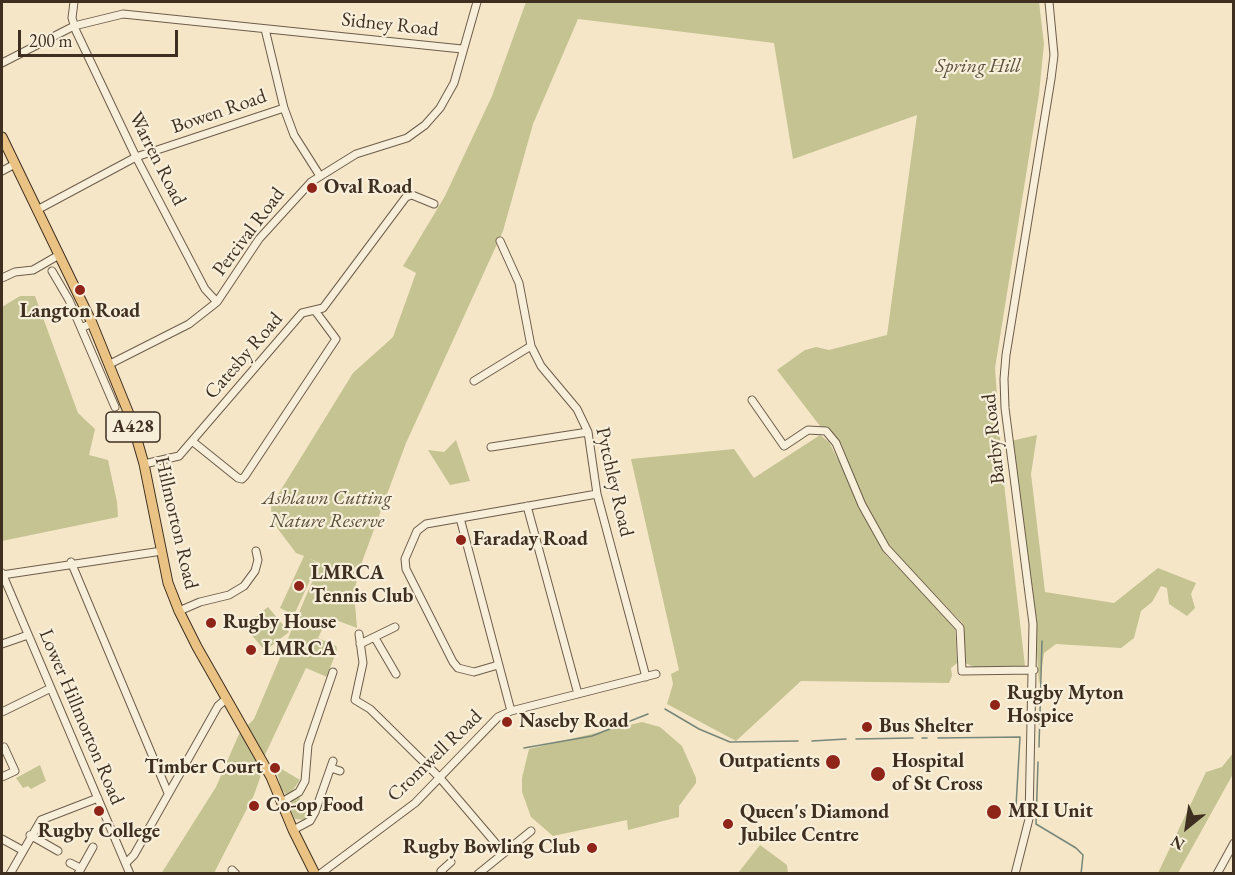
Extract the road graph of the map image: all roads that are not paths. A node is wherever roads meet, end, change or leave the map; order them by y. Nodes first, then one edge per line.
1 (74, 2) edge
2 (477, 2) edge
3 (1049, 2) edge
4 (74, 26) junction
5 (265, 29) junction
6 (462, 50) junction
7 (2, 63) edge
8 (284, 108) junction
9 (2, 137) edge
10 (136, 157) junction
11 (15, 164) junction
12 (2, 171) edge
13 (320, 176) junction
14 (434, 204) dead end
15 (36, 210) junction
16 (500, 241) dead end
17 (59, 255) junction
18 (52, 271) dead end
19 (2, 278) edge
20 (217, 302) junction
21 (316, 312) junction
22 (92, 323) junction
23 (81, 328) junction
24 (531, 346) junction
25 (110, 364) junction
26 (474, 381) dead end
27 (752, 400) dead end
28 (115, 407) dead end
29 (588, 432) junction
30 (192, 441) junction
31 (491, 447) dead end
32 (144, 464) junction
33 (597, 494) junction
34 (528, 506) junction
35 (459, 518) junction
36 (162, 551) junction
37 (256, 551) dead end
38 (258, 560) junction
39 (267, 560) dead end
40 (71, 562) junction
41 (2, 574) edge
42 (179, 611) junction
43 (395, 627) dead end
44 (359, 634) dead end
45 (28, 635) junction
46 (375, 638) junction
47 (2, 644) edge
48 (360, 644) junction
49 (498, 665) junction
50 (1034, 670) junction
51 (333, 672) dead end
52 (396, 674) dead end
53 (656, 674) dead end
54 (645, 677) junction
55 (51, 688) junction
56 (578, 694) junction
57 (226, 699) junction
58 (511, 711) junction
59 (2, 712) edge
60 (4, 747) dead end
61 (340, 771) dead end
62 (2, 777) edge
63 (440, 778) junction
64 (168, 793) junction
65 (98, 798) junction
66 (282, 802) junction
67 (293, 830) junction
68 (531, 831) dead end
69 (30, 835) junction
70 (2, 839) edge
71 (1233, 844) edge
72 (93, 847) dead end
73 (22, 850) junction
74 (58, 851) dead end
75 (504, 854) junction
76 (452, 862) dead end
77 (70, 863) dead end
78 (126, 863) junction
79 (79, 871) edge
80 (10, 873) edge
81 (130, 873) edge
82 (315, 873) edge
83 (320, 873) edge
84 (443, 873) edge
85 (478, 873) edge
86 (1015, 873) edge
87 (1217, 873) edge

1 - 4 street
2 - 6 street, Percival Road
3 - 50 street, Barby Road
4 - 5 street, Sidney Road
4 - 7 street, Sidney Road
4 - 10 street, Warren Road
5 - 6 street, Sidney Road
5 - 8 street
6 - 13 street, Percival Road
8 - 10 street, Bowen Road
8 - 13 street
9 - 11 highway, Hillmorton Road / A428
10 - 15 street, Bowen Road
10 - 20 street, Warren Road
11 - 12 street
11 - 15 highway, Hillmorton Road / A428
13 - 20 street, Percival Road
14 - 21 street, Catesby Road
15 - 17 highway, Hillmorton Road / A428
16 - 24 street, Pytchley Road
17 - 19 street
17 - 22 highway, Hillmorton Road / A428
18 - 23 street
20 - 25 street, Percival Road
21 - 30 street, Catesby Road
21 - 30 street
22 - 23 street
22 - 25 highway, Hillmorton Road / A428
23 - 28 street
24 - 26 street
24 - 29 street, Pytchley Road
25 - 32 highway, Hillmorton Road / A428
27 - 50 street
29 - 31 street
29 - 33 street, Pytchley Road
30 - 32 street, Catesby Road
32 - 36 highway, Hillmorton Road / A428
33 - 34 street
33 - 54 street, Pytchley Road
34 - 35 street
34 - 56 street
35 - 49 street
35 - 49 street
36 - 40 street
36 - 42 highway, Hillmorton Road / A428
37 - 38 street
38 - 39 street
38 - 42 street
40 - 41 street
40 - 64 street
41 - 45 street, Lower Hillmorton Road
42 - 57 highway, Hillmorton Road / A428
43 - 46 street
44 - 48 street
45 - 47 street
45 - 55 street, Lower Hillmorton Road
46 - 48 street
46 - 52 street
48 - 63 street
49 - 58 street
50 - 86 street, Barby Road
51 - 66 street
53 - 54 street, Cromwell Road
54 - 56 street, Cromwell Road
55 - 59 street
55 - 65 street, Lower Hillmorton Road
56 - 58 street, Cromwell Road
57 - 64 street
57 - 66 highway, Hillmorton Road / A428
58 - 63 street, Cromwell Road
60 - 62 street
61 - 67 street
63 - 75 street
63 - 83 street, Cromwell Road
64 - 78 street
65 - 69 street
65 - 78 street, Lower Hillmorton Road
66 - 67 highway, A428
67 - 82 highway, A428
68 - 75 street
69 - 73 street
69 - 74 street
70 - 73 street
71 - 87 street
72 - 79 street
73 - 80 street
75 - 85 street
76 - 84 street
77 - 79 street
78 - 81 street, Lower Hillmorton Road

